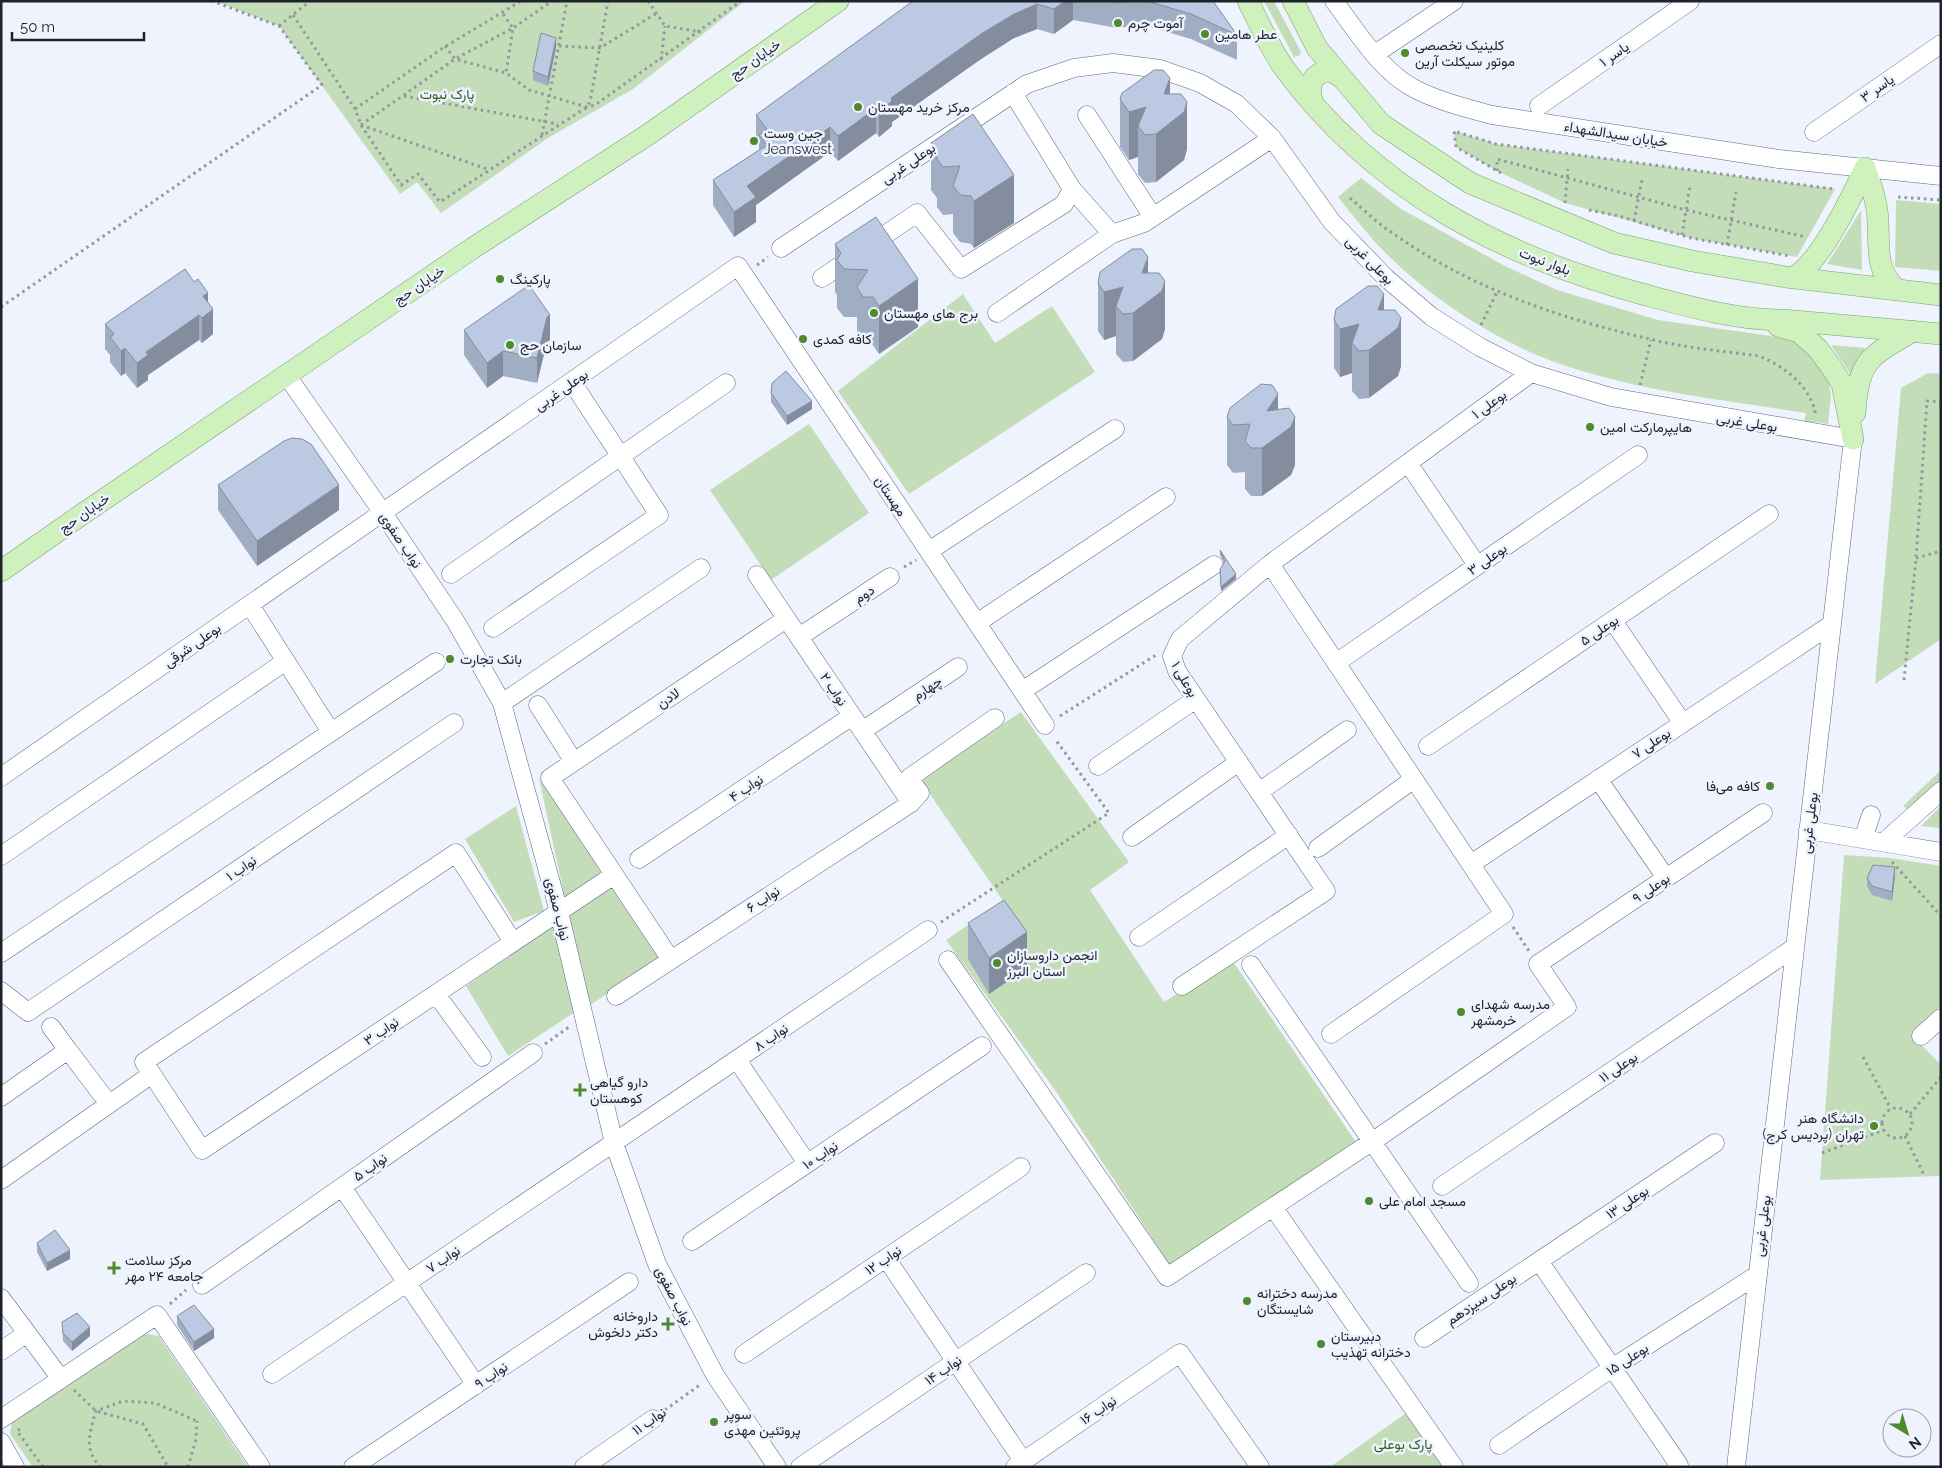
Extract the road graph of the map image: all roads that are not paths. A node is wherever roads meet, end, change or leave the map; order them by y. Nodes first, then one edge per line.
1 (838, 1) edge
2 (1248, 1) edge
3 (1293, 1) edge
4 (1334, 1) edge
5 (1454, 1) edge
6 (1690, 1) edge
7 (1941, 44) edge
8 (1317, 48) junction
9 (1376, 54) junction
10 (1283, 66) junction
11 (1341, 77) junction
12 (1013, 93) junction
13 (1312, 101) junction
14 (1539, 106) dead end
15 (1087, 115) dead end
16 (1814, 132) dead end
17 (1272, 138) junction
18 (1865, 168) junction
19 (1941, 176) edge
20 (1072, 189) junction
21 (1153, 217) junction
22 (1112, 234) junction
23 (781, 248) road end
24 (738, 266) joint
25 (1796, 267) junction
26 (822, 278) dead end
27 (1896, 290) junction
28 (1941, 295) edge
29 (997, 313) dead end
30 (1759, 320) junction
31 (1913, 331) junction
32 (1941, 334) edge
33 (1531, 373) junction
34 (287, 376) junction
35 (572, 382) junction
36 (726, 383) dead end
37 (1115, 429) dead end
38 (1854, 439) junction
39 (1638, 455) dead end
40 (620, 456) junction
41 (1408, 463) junction
42 (1166, 497) dead end
43 (383, 513) junction
44 (1769, 514) dead end
45 (928, 551) junction
46 (1214, 564) dead end
47 (1270, 564) junction
48 (1477, 566) junction
49 (701, 568) dead end
50 (1, 571) edge
51 (451, 574) dead end
52 (756, 575) dead end
53 (890, 577) road end
54 (250, 605) junction
55 (786, 619) junction
56 (1613, 621) junction
57 (977, 623) junction
58 (1832, 624) junction
59 (493, 628) dead end
60 (799, 637) junction
61 (286, 662) junction
62 (436, 662) dead end
63 (1336, 663) junction
64 (958, 667) dead end
65 (1022, 691) junction
66 (1196, 699) junction
67 (502, 703) junction
68 (538, 705) dead end
69 (852, 716) junction
70 (995, 718) dead end
71 (1682, 722) junction
72 (454, 723) dead end
73 (1045, 725) road end
74 (1347, 730) dead end
75 (862, 731) junction
76 (331, 732) junction
77 (1428, 746) dead end
78 (574, 762) junction
79 (1239, 762) junction
80 (1098, 766) dead end
81 (1, 777) edge
82 (1414, 779) junction
83 (1598, 779) junction
84 (1941, 791) edge
85 (1259, 792) junction
86 (911, 803) junction
87 (1763, 813) dead end
88 (1871, 815) dead end
89 (1808, 830) junction
90 (1288, 836) junction
91 (1132, 837) dead end
92 (1874, 841) junction
93 (1318, 848) dead end
94 (1941, 852) edge
95 (1, 856) edge
96 (639, 859) dead end
97 (1471, 864) junction
98 (614, 875) junction
99 (1666, 878) junction
100 (559, 912) junction
101 (928, 930) road end
102 (1139, 936) dead end
103 (513, 942) junction
104 (1795, 947) junction
105 (1, 953) edge
106 (671, 960) junction
107 (948, 960) dead end
108 (1251, 965) dead end
109 (1182, 986) dead end
110 (1, 991) edge
111 (436, 994) junction
112 (616, 996) dead end
113 (1941, 1018) edge
114 (51, 1027) dead end
115 (1331, 1034) dead end
116 (1921, 1036) dead end
117 (982, 1046) dead end
118 (68, 1050) junction
119 (533, 1053) road end
120 (482, 1057) dead end
121 (737, 1060) junction
122 (148, 1068) junction
123 (1, 1097) edge
124 (109, 1104) junction
125 (1371, 1142) junction
126 (614, 1143) junction
127 (1715, 1143) dead end
128 (807, 1163) junction
129 (1021, 1166) dead end
130 (1, 1180) edge
131 (1442, 1186) dead end
132 (342, 1187) junction
133 (1273, 1207) junction
134 (692, 1241) dead end
135 (886, 1258) junction
136 (1539, 1261) junction
137 (1086, 1273) dead end
138 (1756, 1275) junction
139 (629, 1282) dead end
140 (407, 1283) junction
141 (1468, 1283) dead end
142 (202, 1285) road end
143 (1, 1298) edge
144 (27, 1333) junction
145 (1424, 1338) dead end
146 (1, 1351) edge
147 (744, 1354) dead end
148 (956, 1361) junction
149 (1612, 1368) junction
150 (272, 1374) dead end
151 (61, 1379) junction
152 (476, 1384) junction
153 (653, 1418) road end
154 (1, 1419) edge
155 (1, 1442) edge
156 (1499, 1445) dead end
157 (1019, 1464) edge
158 (1677, 1466) edge
159 (15, 1467) edge
160 (261, 1467) edge
161 (353, 1467) edge
162 (584, 1467) edge
163 (777, 1467) edge
164 (800, 1467) edge
165 (1260, 1467) edge
166 (1454, 1467) edge
167 (1736, 1467) edge

1 - 34 main road, خیابان حج
2 - 10 main road, بلوار نبوت
3 - 8 main road
4 - 9 street, خیابان سیدالشهداء
5 - 9 street
6 - 14 street, یاسر ۱
7 - 16 street, یاسر ۳
8 - 10 main road
8 - 11 main road
9 - 18 street, خیابان سیدالشهداء
10 - 13 main road, بلوار نبوت
11 - 13 main road
11 - 25 main road
12 - 17 street, بوعلی غربی
12 - 20 street
12 - 23 street, بوعلی غربی
13 - 30 main road, بلوار نبوت
15 - 21 street
17 - 21 street
17 - 33 street, بوعلی غربی
18 - 19 street, خیابان سیدالشهداء
18 - 25 main road
18 - 27 main road
20 - 22 street
20 - 26 street
21 - 22 street
22 - 29 street
24 - 35 street, بوعلی غربی
24 - 45 street, مهستان
25 - 27 main road
27 - 28 main road
30 - 31 main road, بلوار نبوت
30 - 38 main road
31 - 32 main road, بلوار نبوت
31 - 38 main road
33 - 38 street, بوعلی غربی
33 - 41 street, بوعلی ۱
34 - 43 street, نواب صفوی
34 - 50 main road, خیابان حج
35 - 40 street
35 - 43 street, بوعلی غربی
36 - 40 street
37 - 45 street
38 - 58 street, بوعلی غربی
39 - 48 street, بوعلی ۳
40 - 51 street
40 - 59 street
41 - 47 street, بوعلی ۱
41 - 48 street
42 - 57 street
43 - 54 street, بوعلی شرقی
43 - 67 street, نواب صفوی
44 - 56 street, بوعلی ۵
45 - 57 street, مهستان
46 - 65 street
47 - 63 street
47 - 66 street, بوعلی ۱
48 - 63 street, بوعلی ۳
49 - 67 street
52 - 55 street, نواب ۲
53 - 60 street, دوم
54 - 61 street
54 - 81 street, بوعلی شرقی
55 - 60 street, نواب ۲
55 - 78 street, لادن
56 - 71 street
56 - 77 street, بوعلی ۵
57 - 65 street, مهستان
58 - 71 street, بوعلی ۷
58 - 89 street, بوعلی غربی
60 - 69 street, نواب ۲
61 - 76 street
61 - 95 street
62 - 76 street
63 - 82 street
64 - 75 street, چهارم
65 - 73 street, مهستان
66 - 79 street, بوعلی ۱
66 - 80 street
67 - 100 street, نواب صفوی
68 - 78 street
69 - 75 street, نواب ۲
69 - 96 street, نواب ۴
70 - 86 street
71 - 83 street, بوعلی ۷
72 - 110 street, نواب ۱
74 - 85 street
75 - 86 street, نواب ۲
76 - 105 street
78 - 98 street, لادن
79 - 85 street, بوعلی ۱
79 - 91 street
82 - 93 street
82 - 97 street
83 - 97 street, بوعلی ۷
83 - 99 street
84 - 92 street
85 - 90 street, بوعلی ۱
86 - 106 street, نواب ۶
87 - 99 street, بوعلی ۹
88 - 92 street
89 - 92 street
89 - 104 street, بوعلی غربی
90 - 102 street
90 - 109 street, بوعلی ۱
92 - 94 street
97 - 115 street
98 - 100 street
98 - 106 street
99 - 125 street, بوعلی ۹
100 - 103 street, نواب ۳
100 - 126 street, نواب صفوی
101 - 121 street, نواب ۸
103 - 111 street, نواب ۳
103 - 122 street
104 - 131 street, بوعلی ۱۱
104 - 138 street, بوعلی غربی
106 - 112 street, نواب ۶
107 - 133 street
108 - 125 street
111 - 120 street
111 - 122 street, نواب ۳
113 - 116 street
114 - 118 street
117 - 128 street, نواب ۱۰
118 - 123 street
118 - 124 street
119 - 132 street, نواب ۵
121 - 126 street, نواب ۸
121 - 128 street
122 - 124 street
124 - 130 street
125 - 133 street
125 - 141 street
126 - 140 street, نواب ۷
126 - 163 street, نواب صفوی
127 - 136 street, بوعلی ۱۳
128 - 134 street, نواب ۱۰
129 - 135 street, نواب ۱۲
132 - 140 street
132 - 142 street, نواب ۵
133 - 166 street
135 - 147 street, نواب ۱۲
135 - 148 street
136 - 145 street, بوعلی سیزدهم
136 - 149 street
137 - 148 street, نواب ۱۴
138 - 149 street, بوعلی ۱۵
138 - 167 street, بوعلی غربی
139 - 152 street, نواب ۹
140 - 150 street, نواب ۷
140 - 152 street
143 - 144 street
144 - 146 street
144 - 151 street
148 - 157 street
148 - 164 street, نواب ۱۴
149 - 156 street, بوعلی ۱۵
149 - 158 street
151 - 154 street
151 - 160 street
152 - 161 street, نواب ۹
153 - 162 street, نواب ۱۱
155 - 159 street
157 - 165 street, نواب ۱۶

